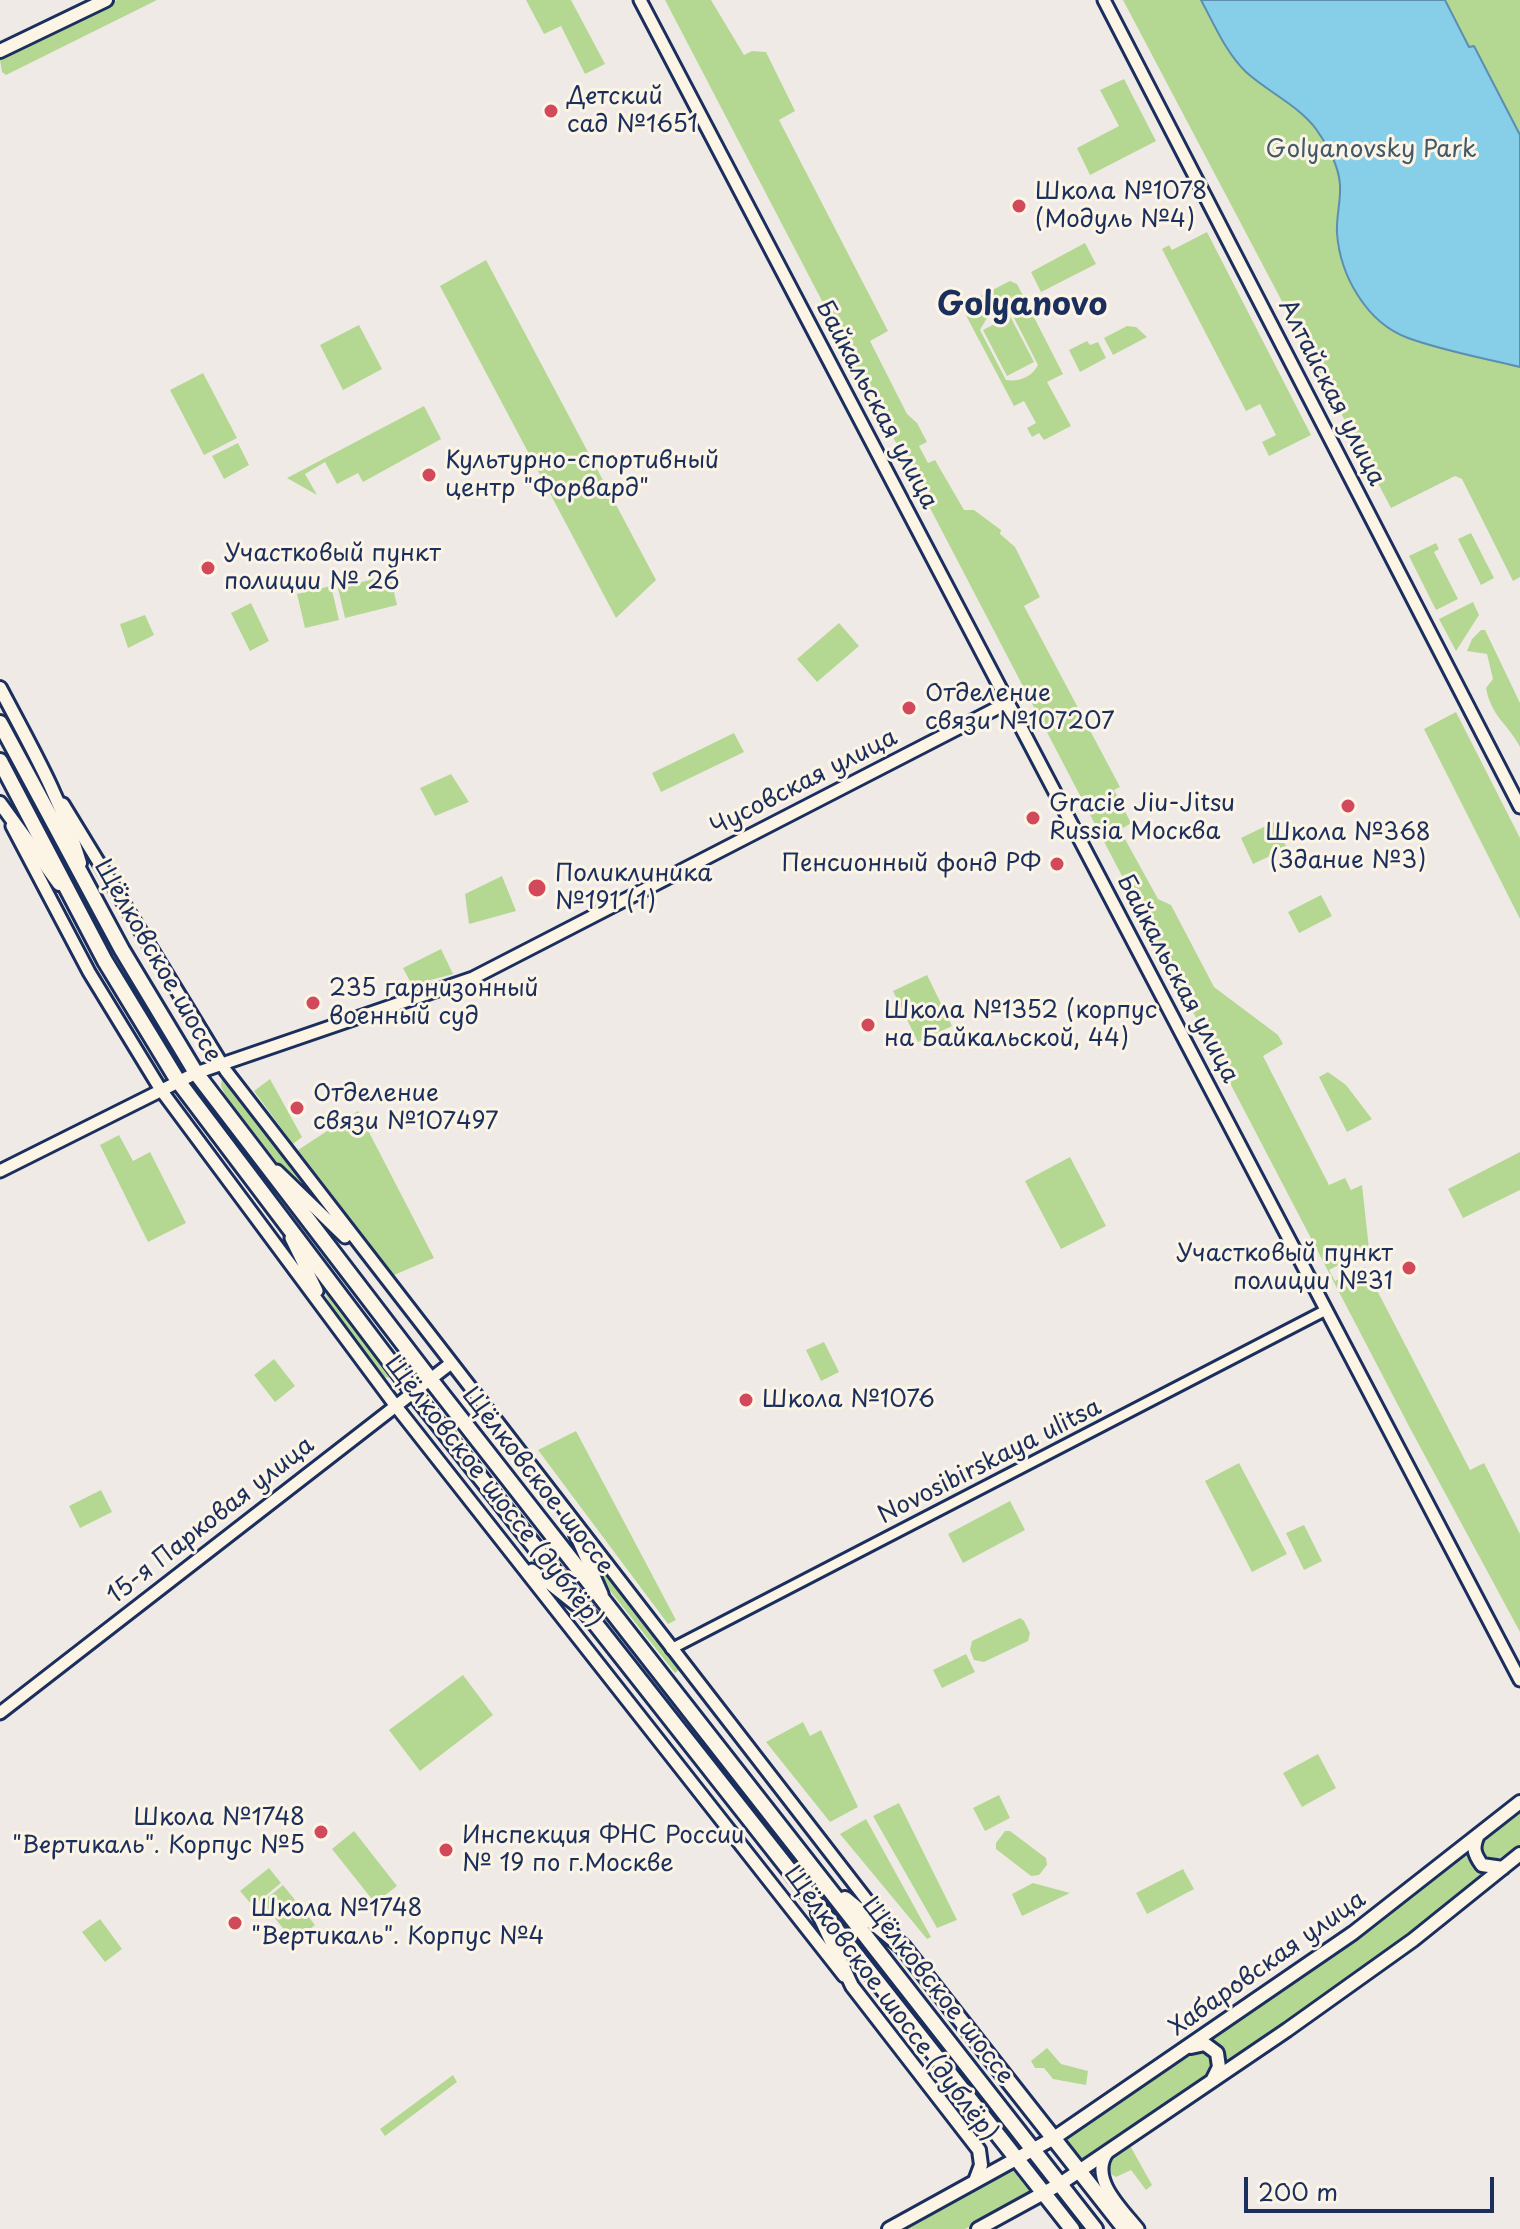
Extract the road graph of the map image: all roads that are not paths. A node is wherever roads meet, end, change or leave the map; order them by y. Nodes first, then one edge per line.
1 (106, 0) edge
2 (640, 0) edge
3 (1104, 0) edge
4 (0, 51) edge
5 (0, 688) edge
6 (1007, 703) junction
7 (0, 723) edge
8 (0, 761) edge
9 (50, 782) junction
10 (0, 803) edge
11 (1520, 807) edge
12 (7, 815) junction
13 (94, 899) junction
14 (79, 912) junction
15 (221, 1064) junction
16 (196, 1073) junction
17 (178, 1081) junction
18 (161, 1090) junction
19 (257, 1153) junction
20 (0, 1171) edge
21 (283, 1219) junction
22 (374, 1265) junction
23 (1326, 1310) junction
24 (327, 1313) junction
25 (450, 1364) junction
26 (430, 1379) junction
27 (413, 1392) junction
28 (395, 1405) junction
29 (567, 1514) junction
30 (516, 1558) junction
31 (608, 1606) junction
32 (593, 1618) junction
33 (671, 1649) junction
34 (1520, 1680) edge
35 (0, 1713) edge
36 (1520, 1802) edge
37 (1478, 1835) junction
38 (1520, 1854) edge
39 (1503, 1868) junction
40 (823, 1881) junction
41 (808, 1892) junction
42 (903, 1947) junction
43 (852, 1986) junction
44 (1187, 2048) junction
45 (1211, 2082) junction
46 (1054, 2138) junction
47 (1034, 2150) junction
48 (1107, 2153) junction
49 (1017, 2158) junction
50 (1079, 2171) junction
51 (975, 2181) junction
52 (1060, 2184) junction
53 (1044, 2193) junction
54 (894, 2227) edge
55 (978, 2229) edge
56 (1072, 2229) edge
57 (1095, 2229) edge
58 (1125, 2229) edge
59 (1138, 2229) edge

1 - 4 main road
2 - 6 street, Байкальская улица
3 - 11 street, Алтайская улица
5 - 9 main road, Щёлковское шоссе (дублёр)
6 - 15 street, Чусовская улица
6 - 23 street, Байкальская улица
7 - 13 main road, Щёлковское шоссе
8 - 14 main road, Щёлковское шоссе
9 - 13 main road
9 - 15 street, Щёлковское шоссе (дублёр)
10 - 12 main road, Щёлковское шоссе (дублёр)
12 - 14 main road
12 - 18 street, Щёлковское шоссе (дублёр)
13 - 16 main road, Щёлковское шоссе
14 - 17 main road, Щёлковское шоссе
15 - 16 street, Чусовская улица
15 - 22 street, Щёлковское шоссе (дублёр)
16 - 17 street, Чусовская улица
16 - 19 main road, Щёлковское шоссе
17 - 18 street, Чусовская улица
17 - 21 main road, Щёлковское шоссе
18 - 20 street, Чусовская улица
18 - 24 street, Щёлковское шоссе (дублёр)
19 - 22 street
19 - 26 main road, Щёлковское шоссе
21 - 24 street
21 - 27 main road, Щёлковское шоссе
22 - 25 street, Щёлковское шоссе (дублёр)
23 - 33 street, Novosibirskaya ulitsa
23 - 34 street, Байкальская улица
24 - 28 street, Щёлковское шоссе (дублёр)
25 - 26 street, 15-я Парковая улица
25 - 29 street, Щёлковское шоссе (дублёр)
26 - 27 street, 15-я Парковая улица
26 - 31 main road, Щёлковское шоссе
27 - 28 street, 15-я Парковая улица
27 - 32 main road, Щёлковское шоссе
28 - 30 street, Щёлковское шоссе (дублёр)
28 - 35 street, 15-я Парковая улица
29 - 31 street
29 - 33 street, Щёлковское шоссе (дублёр)
30 - 32 street
30 - 43 street, Щёлковское шоссе (дублёр)
31 - 40 main road, Щёлковское шоссе
32 - 41 main road, Щёлковское шоссе
33 - 42 street, Щёлковское шоссе (дублёр)
36 - 37 main road, Хабаровская улица
37 - 39 main road
37 - 44 main road, Хабаровская улица
38 - 39 main road
39 - 45 main road
40 - 42 main road, Щёлковское шоссе (дублёр)
40 - 47 main road, Щёлковское шоссе
41 - 43 main road
41 - 49 main road, Щёлковское шоссе
42 - 46 main road, Щёлковское шоссе (дублёр)
43 - 51 main road, Щёлковское шоссе (дублёр)
44 - 45 main road
44 - 46 main road, Хабаровская улица
45 - 48 main road
46 - 47 main road, Хабаровская улица
46 - 50 main road, Щёлковское шоссе (дублёр)
47 - 49 main road, Хабаровская улица
47 - 52 main road, Щёлковское шоссе
48 - 50 main road
48 - 59 street
49 - 51 main road, Хабаровская улица
49 - 53 main road, Щёлковское шоссе
50 - 52 main road
50 - 58 main road, Щёлковское шоссе (дублёр)
51 - 54 main road, Хабаровская улица
52 - 53 main road
52 - 57 main road, Щёлковское шоссе
53 - 55 main road
53 - 56 main road, Щёлковское шоссе

